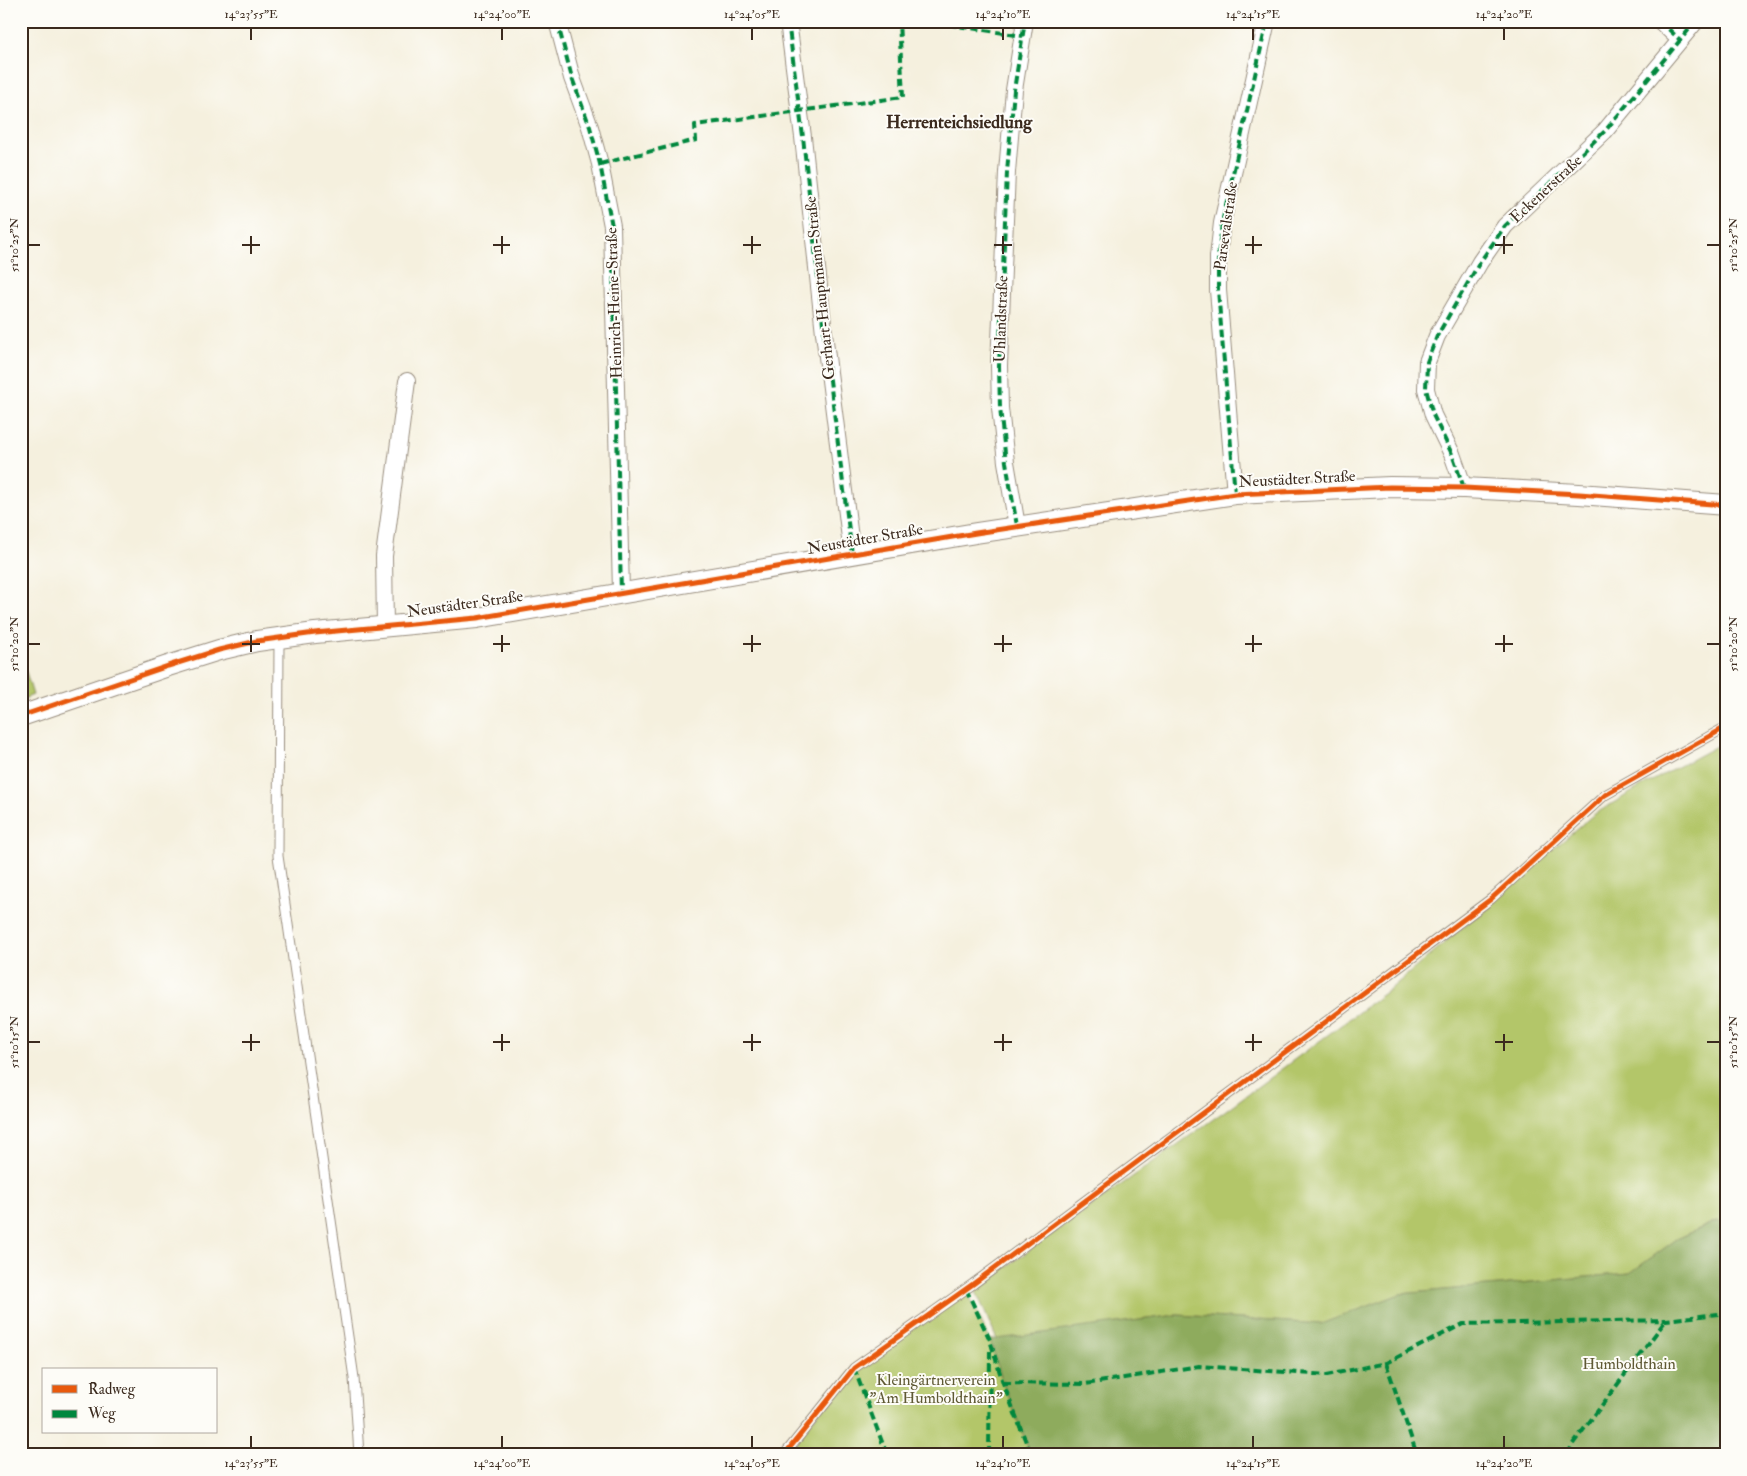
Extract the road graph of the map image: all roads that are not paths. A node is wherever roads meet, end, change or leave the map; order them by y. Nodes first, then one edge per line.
1 (557, 21) edge
2 (788, 21) edge
3 (1026, 21) edge
4 (1267, 21) edge
5 (1660, 21) edge
6 (1696, 21) edge
7 (1679, 39) junction
8 (408, 381) dead end
9 (1464, 488) junction
10 (1235, 494) junction
11 (1726, 505) edge
12 (1017, 526) junction
13 (852, 554) junction
14 (621, 592) junction
15 (386, 627) junction
16 (279, 637) junction
17 (21, 716) edge
18 (1726, 727) edge
19 (359, 1455) edge
20 (784, 1455) edge

1 - 14 street, Heinrich-Heine-Straße
2 - 13 street, Gerhart-Hauptmann-Straße
3 - 12 street, Uhlandstraße
4 - 10 street, Parsevalstraße
5 - 7 street
6 - 7 street, Eckenerstraße
7 - 9 street, Eckenerstraße
8 - 15 street, Neustädter Straße
9 - 10 street, Neustädter Straße
9 - 11 street, Neustädter Straße
10 - 12 street, Neustädter Straße
12 - 13 street, Neustädter Straße
13 - 14 street, Neustädter Straße
14 - 15 street, Neustädter Straße
15 - 16 street, Neustädter Straße
16 - 17 street, Neustädter Straße
16 - 19 lane
18 - 20 lane

